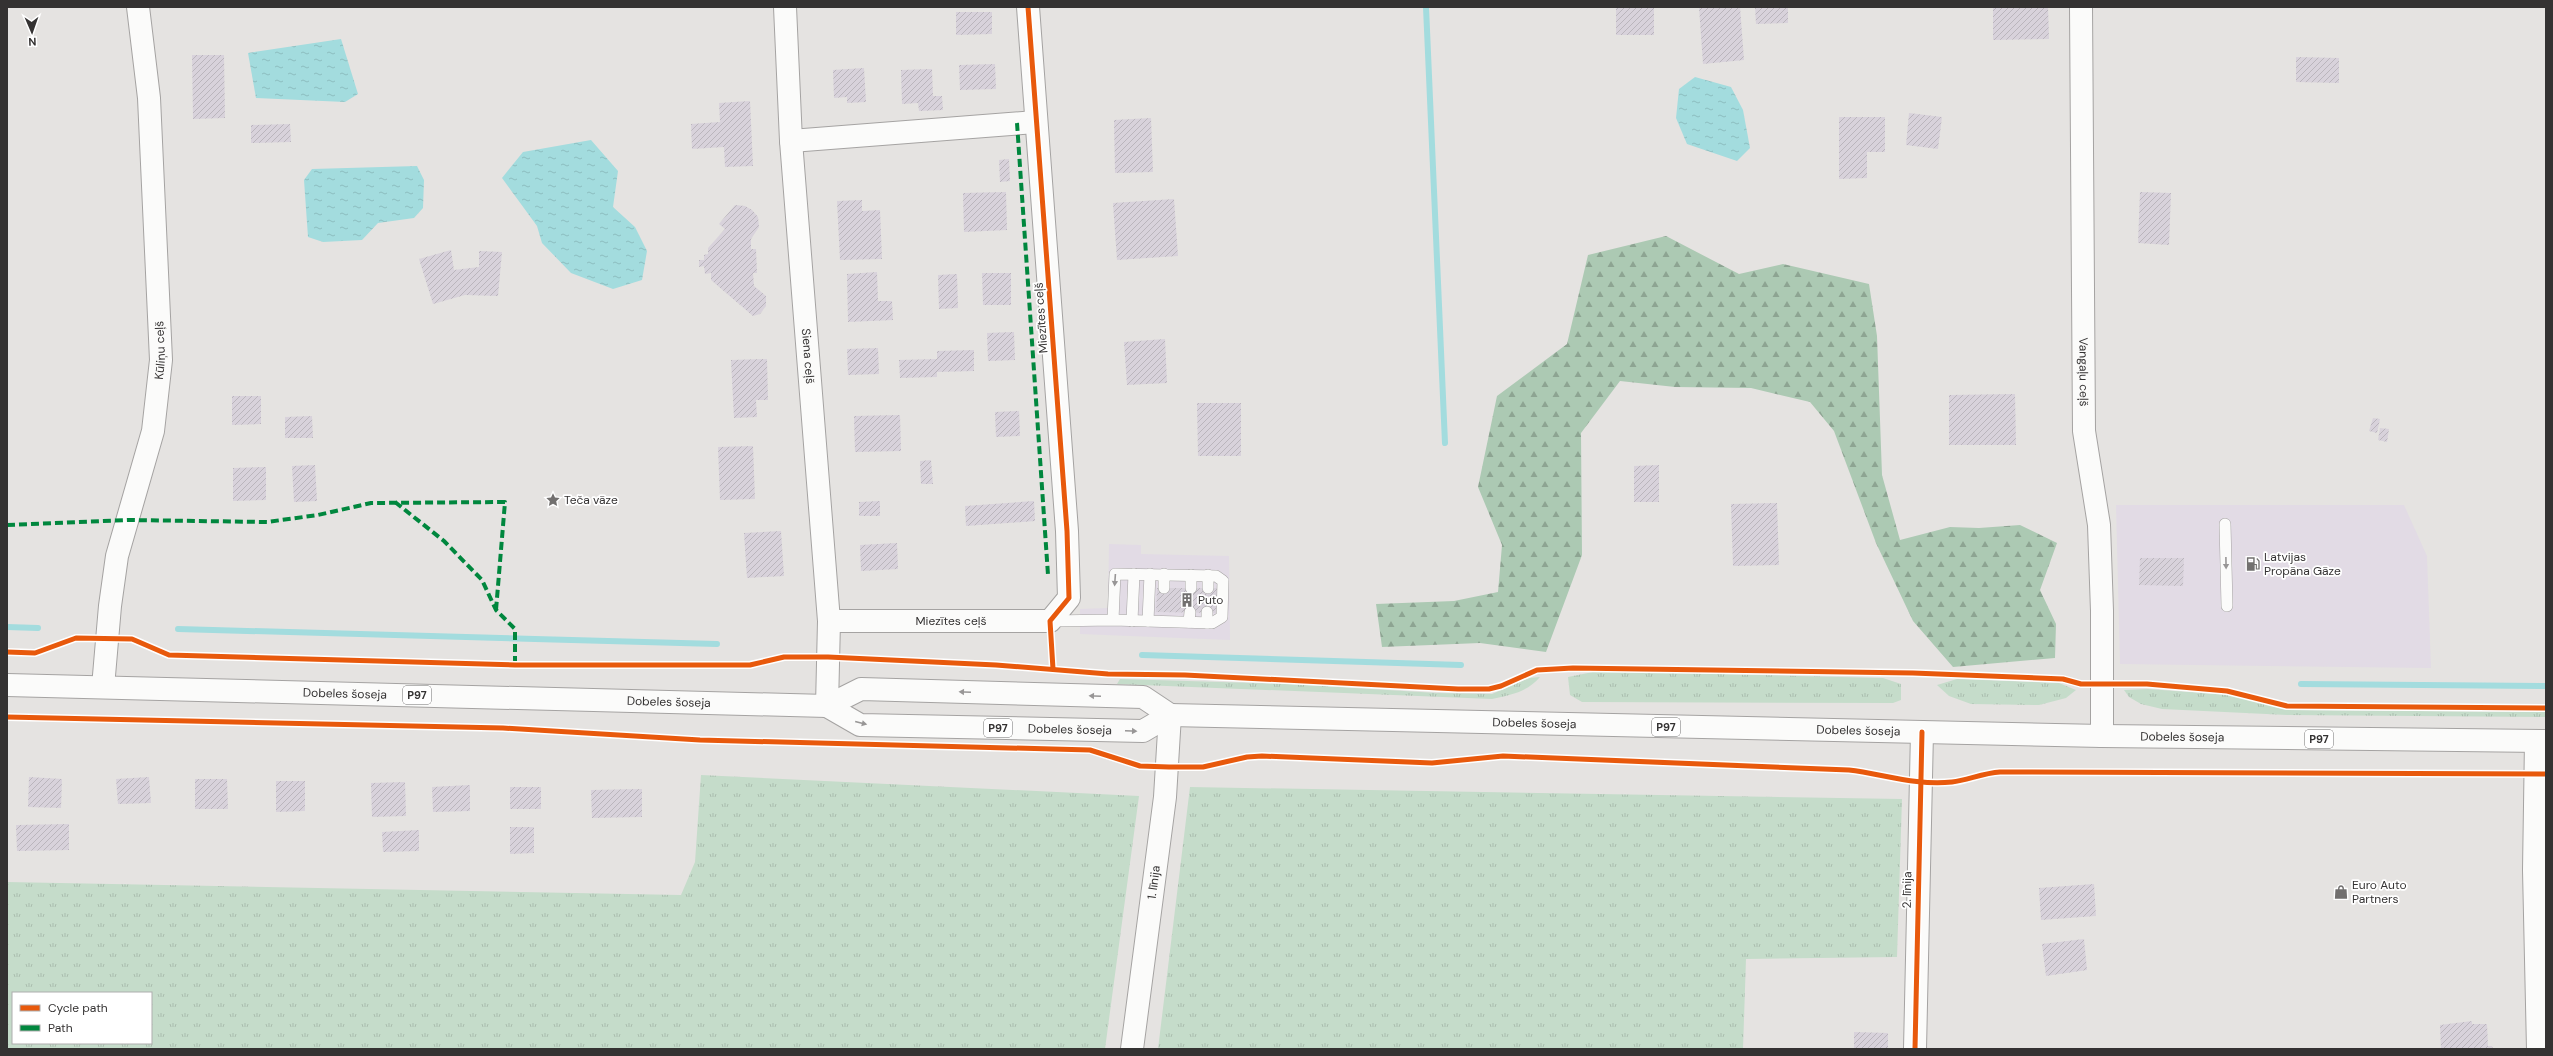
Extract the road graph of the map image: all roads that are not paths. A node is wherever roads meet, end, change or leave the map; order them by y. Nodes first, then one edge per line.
1 (138, 7) edge
2 (785, 7) edge
3 (1028, 7) edge
4 (2081, 7) edge
5 (1036, 122) junction
6 (791, 140) junction
7 (2225, 524) dead end
8 (1134, 574) junction
9 (1150, 574) junction
10 (1164, 574) junction
11 (1191, 575) junction
12 (1208, 576) junction
13 (1164, 588) dead end
14 (1191, 588) dead end
15 (1208, 588) dead end
16 (2227, 606) dead end
17 (1113, 620) junction
18 (1132, 620) junction
19 (829, 621) junction
20 (1050, 621) junction
21 (1148, 621) junction
22 (7, 685) edge
23 (103, 687) junction
24 (827, 706) junction
25 (1170, 715) junction
26 (1922, 732) junction
27 (2102, 736) junction
28 (2541, 741) edge
29 (1132, 1049) edge
30 (1916, 1049) edge
31 (2538, 1049) edge

1 - 23 street, Kūliņu ceļš
2 - 6 street, Siena ceļš
3 - 5 street, Miezītes ceļš
4 - 27 street, Vangaļu ceļš
5 - 6 street
5 - 20 street, Miezītes ceļš
6 - 19 street, Siena ceļš
7 -> 16 lane
8 - 9 lane
8 -> 17 lane
8 - 18 lane
9 - 10 lane
9 - 21 lane
10 - 11 lane
10 - 13 lane
11 - 12 lane
11 - 14 lane
12 - 15 lane
12 - 21 lane
17 - 18 lane
17 - 20 lane
18 - 21 lane
19 - 20 street, Miezītes ceļš
19 - 24 street, Siena ceļš
22 - 23 street, Dobeles šoseja / P97
23 - 24 street, Dobeles šoseja / P97
24 -> 25 street, Dobeles šoseja / P97
25 -> 24 street, Dobeles šoseja / P97
25 - 26 street, Dobeles šoseja / P97
25 - 29 street, 1. līnija
26 - 27 street, Dobeles šoseja / P97
26 - 30 street, 2. līnija
27 - 28 street, Dobeles šoseja / P97
28 - 31 street

